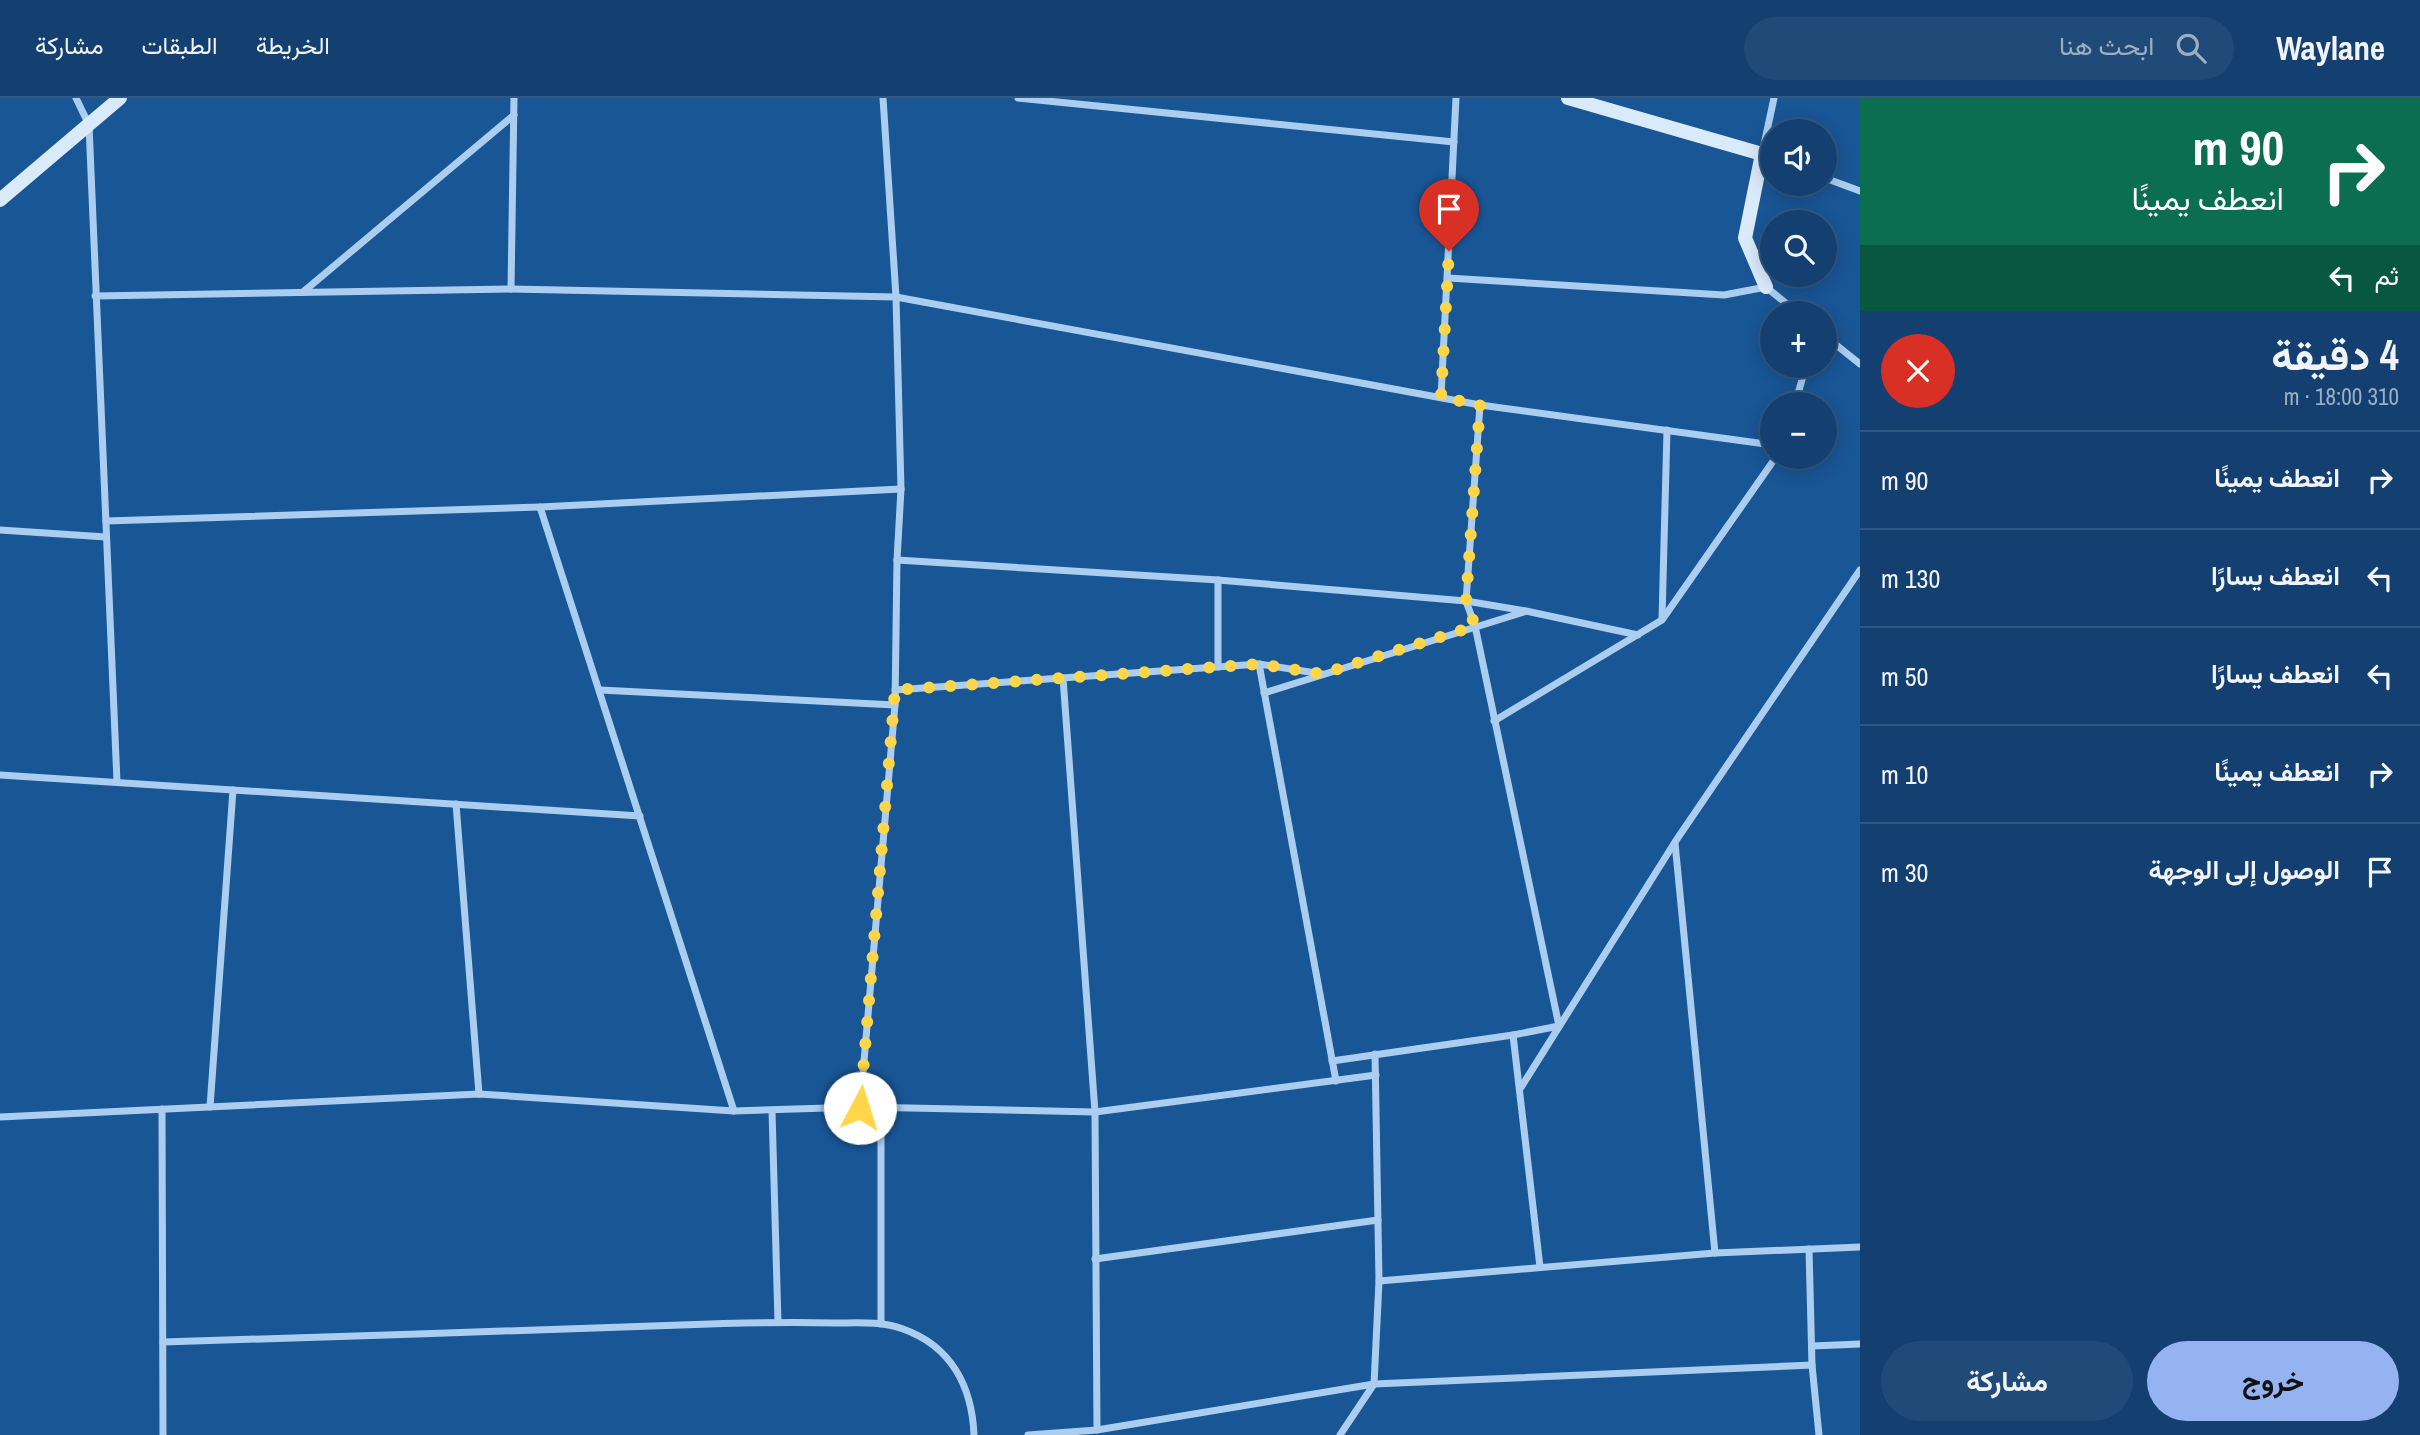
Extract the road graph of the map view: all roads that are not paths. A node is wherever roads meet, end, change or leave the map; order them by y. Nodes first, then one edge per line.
1 (76, 98) edge
2 (120, 98) edge
3 (514, 98) edge
4 (883, 98) edge
5 (1018, 98) edge
6 (1456, 98) edge
7 (1568, 98) edge
8 (1774, 98) edge
9 (514, 115) junction
10 (1772, 119) edge
11 (89, 125) junction
12 (1454, 142) junction
13 (1760, 154) edge
14 (1837, 182) edge
15 (1760, 185) edge
16 (1860, 191) edge
17 (0, 200) edge
18 (1760, 273) edge
19 (1448, 278) junction
20 (1766, 287) joint
21 (511, 289) junction
22 (302, 293) junction
23 (95, 296) junction
24 (896, 297) junction
25 (1783, 301) edge
26 (1837, 346) edge
27 (1860, 364) edge
28 (1441, 397) junction
29 (1480, 405) junction
30 (1667, 430) junction
31 (1760, 443) edge
32 (1768, 469) edge
33 (901, 489) junction
34 (540, 506) junction
35 (106, 521) junction
36 (0, 530) edge
37 (106, 537) junction
38 (897, 560) junction
39 (1860, 570) edge
40 (1218, 580) junction
41 (1466, 601) junction
42 (1526, 611) junction
43 (1662, 620) junction
44 (1475, 626) junction
45 (1637, 635) junction
46 (1259, 664) junction
47 (1218, 667) junction
48 (1322, 674) junction
49 (1063, 678) junction
50 (895, 690) junction
51 (600, 691) junction
52 (1264, 692) junction
53 (895, 705) junction
54 (1494, 721) junction
55 (0, 775) edge
56 (117, 782) junction
57 (233, 790) junction
58 (456, 804) junction
59 (640, 816) junction
60 (1675, 842) junction
61 (1559, 1026) junction
62 (1513, 1035) junction
63 (1376, 1054) junction
64 (1332, 1061) junction
65 (1376, 1075) junction
66 (1336, 1081) junction
67 (1520, 1089) junction
68 (479, 1094) junction
69 (210, 1107) junction
70 (860, 1108) junction
71 (881, 1108) junction
72 (162, 1109) junction
73 (734, 1111) junction
74 (772, 1111) junction
75 (1095, 1112) junction
76 (0, 1117) edge
77 (1378, 1220) junction
78 (1860, 1247) edge
79 (1810, 1249) junction
80 (1715, 1253) junction
81 (1095, 1259) junction
82 (1540, 1267) junction
83 (1378, 1281) junction
84 (778, 1322) junction
85 (881, 1324) junction
86 (163, 1342) junction
87 (1860, 1344) edge
88 (1811, 1346) junction
89 (1812, 1365) junction
90 (1374, 1384) junction
91 (1097, 1430) junction
92 (161, 1434) edge
93 (974, 1435) edge
94 (1028, 1435) edge
95 (1340, 1435) edge
96 (1819, 1435) edge

1 - 11 street
2 - 11 street
3 - 9 street
4 - 24 street
5 - 12 street
6 - 12 street
7 - 13 street
8 - 10 street
9 - 21 street
9 - 22 street
11 - 17 street
11 - 23 street
12 - 19 street
14 - 16 street
15 - 18 street
19 - 20 street
19 - 28 street
20 - 25 street
21 - 22 street
21 - 24 street
22 - 23 street
23 - 35 street
24 - 28 street
24 - 33 street
26 - 27 street
28 - 29 street
29 - 30 street
29 - 41 street
30 - 31 street
30 - 43 street
32 - 43 street
33 - 34 street
33 - 38 street
34 - 35 street
34 - 51 street
35 - 37 street
36 - 37 street
37 - 56 street
38 - 40 street
38 - 50 street
39 - 60 street
40 - 41 street
40 - 47 street
41 - 42 street
41 - 44 street
42 - 44 street
42 - 45 street
43 - 45 street
44 - 48 street
44 - 54 street
45 - 54 street
46 - 47 street
46 - 48 street
46 - 52 street
47 - 49 street
48 - 52 street
49 - 50 street
49 - 75 street
50 - 53 street
51 - 53 street
51 - 59 street
52 - 64 street
53 - 70 street
54 - 61 street
55 - 56 street
56 - 57 street
57 - 58 street
57 - 69 street
58 - 59 street
58 - 68 street
59 - 73 street
60 - 61 street
60 - 80 street
61 - 62 street
61 - 67 street
62 - 63 street
62 - 67 street
63 - 64 street
63 - 65 street
64 - 66 street
65 - 66 street
65 - 77 street
66 - 75 street
67 - 82 street
68 - 69 street
68 - 73 street
69 - 72 street
70 - 71 street
70 - 74 street
71 - 75 street
71 - 85 street
72 - 76 street
72 - 86 street
73 - 74 street
74 - 84 street
75 - 81 street
77 - 81 street
77 - 83 street
78 - 79 street
79 - 80 street
79 - 88 street
80 - 82 street
81 - 91 street
82 - 83 street
83 - 90 street
84 - 85 street
84 - 86 street
85 - 93 street
86 - 92 street
87 - 88 street
88 - 89 street
89 - 90 street
89 - 96 street
90 - 91 street
90 - 95 street
91 - 94 street

